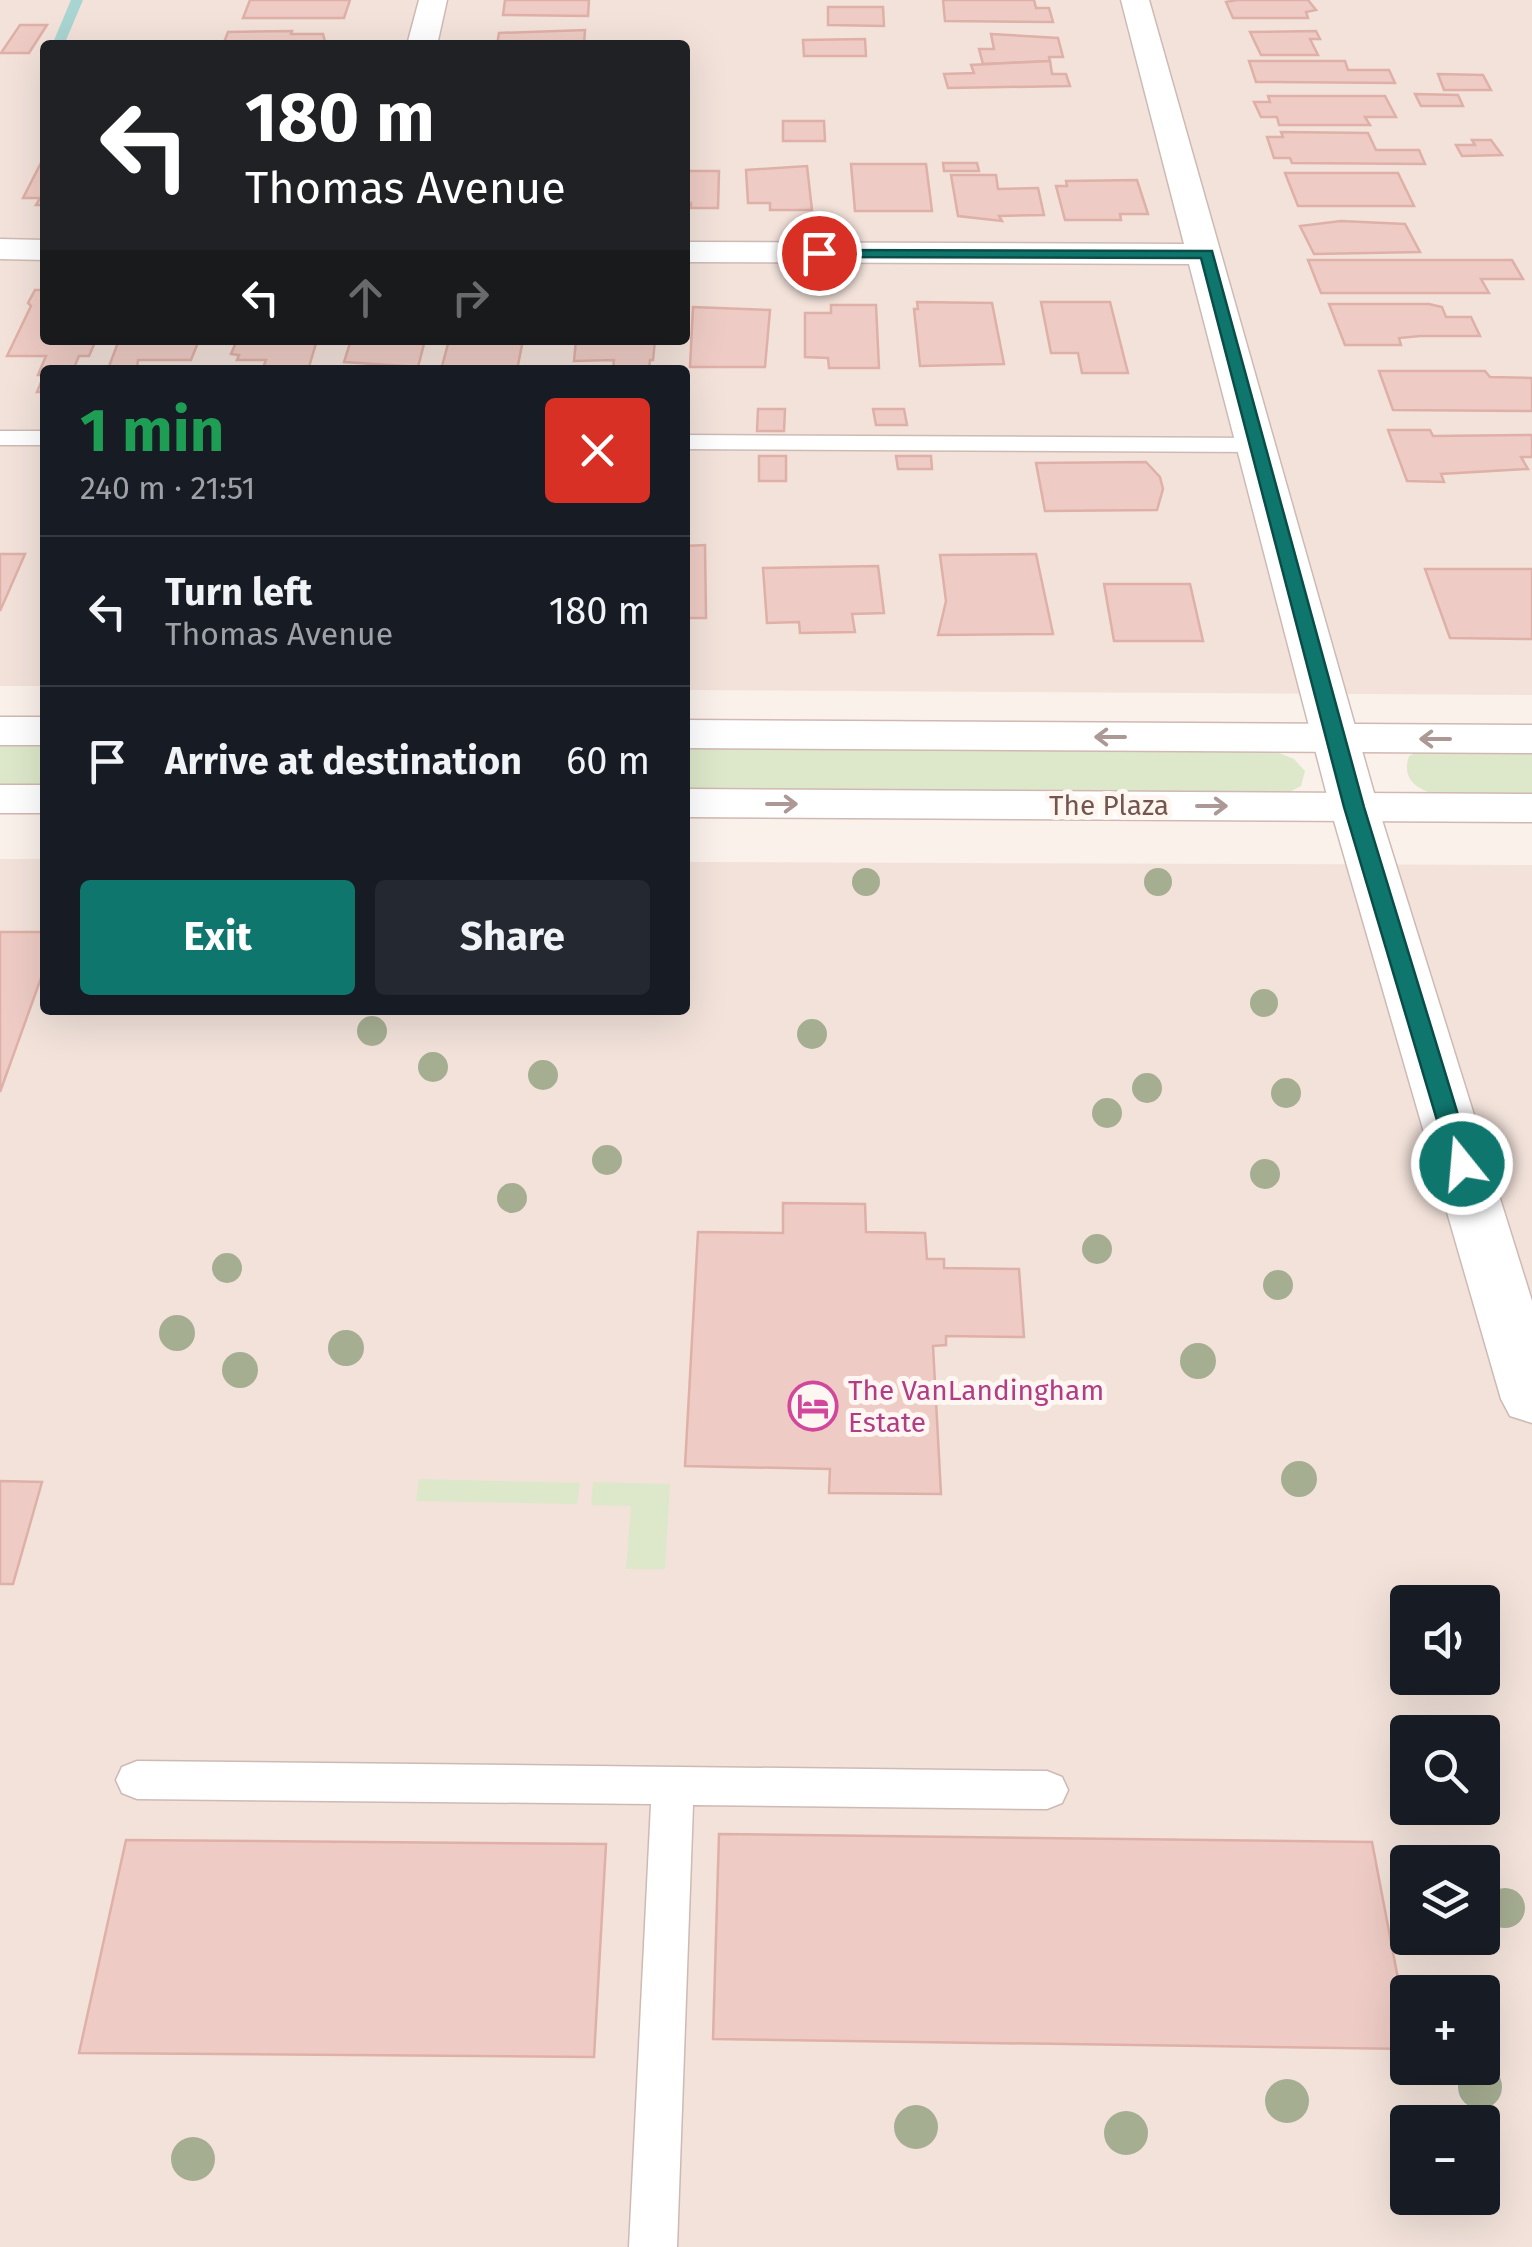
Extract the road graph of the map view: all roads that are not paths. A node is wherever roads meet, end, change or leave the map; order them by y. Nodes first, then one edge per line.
1 (433, 0) edge
2 (1135, 0) edge
3 (423, 40) edge
4 (0, 249) edge
5 (40, 250) edge
6 (690, 252) edge
7 (1207, 254) junction
8 (0, 438) edge
9 (40, 438) edge
10 (690, 442) edge
11 (1258, 445) junction
12 (0, 731) edge
13 (40, 731) edge
14 (690, 734) edge
15 (1337, 738) junction
16 (1532, 740) edge
17 (0, 799) edge
18 (40, 800) edge
19 (690, 803) edge
20 (1354, 807) junction
21 (1532, 808) edge
22 (1532, 1399) edge
23 (137, 1780) dead end
24 (673, 1786) junction
25 (1047, 1790) dead end
26 (652, 2247) edge

1 - 3 street
2 - 7 street
4 - 5 street
6 - 7 street
7 - 11 street
8 - 9 lane
10 - 11 lane
11 - 15 street
12 - 13 street
15 -> 14 street
16 -> 15 street
15 - 20 street
17 - 18 street
19 -> 20 street, The Plaza
20 - 21 street, The Plaza
20 - 22 street
23 - 24 lane
24 - 25 lane
24 - 26 lane

